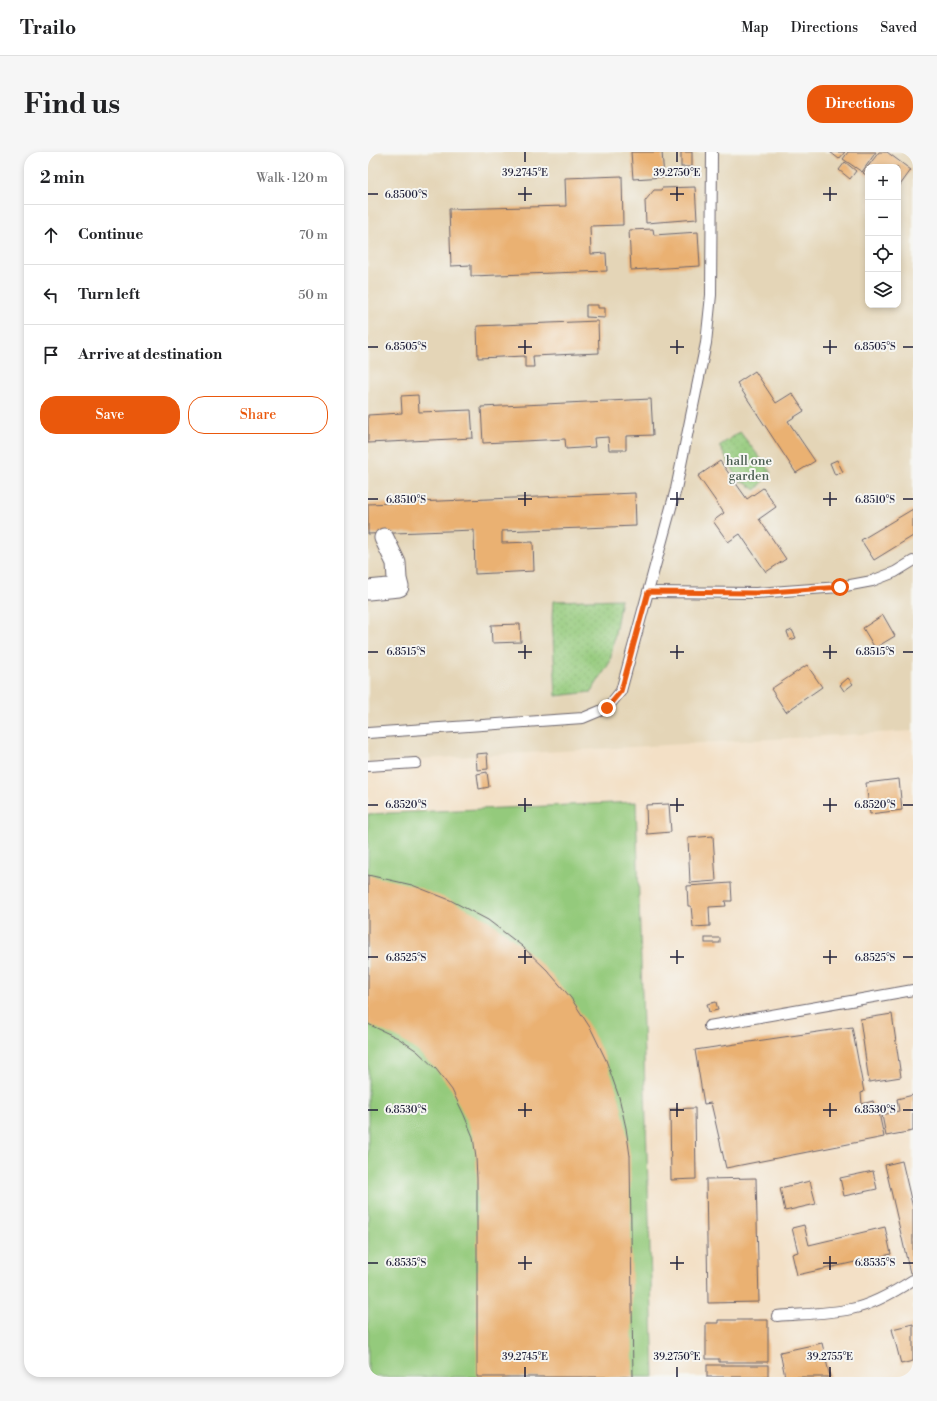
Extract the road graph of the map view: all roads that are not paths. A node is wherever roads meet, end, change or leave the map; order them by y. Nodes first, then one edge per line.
1 (712, 152) edge
2 (384, 538) dead end
3 (913, 562) edge
4 (368, 590) edge
5 (648, 592) junction
6 (368, 734) edge
7 (416, 763) dead end
8 (368, 766) edge
9 (913, 990) edge
10 (709, 1026) dead end
11 (913, 1280) edge
12 (777, 1316) dead end

1 - 5 lane
2 - 4 street
3 - 5 lane
5 - 6 lane
7 - 8 lane
9 - 10 lane
11 - 12 lane

